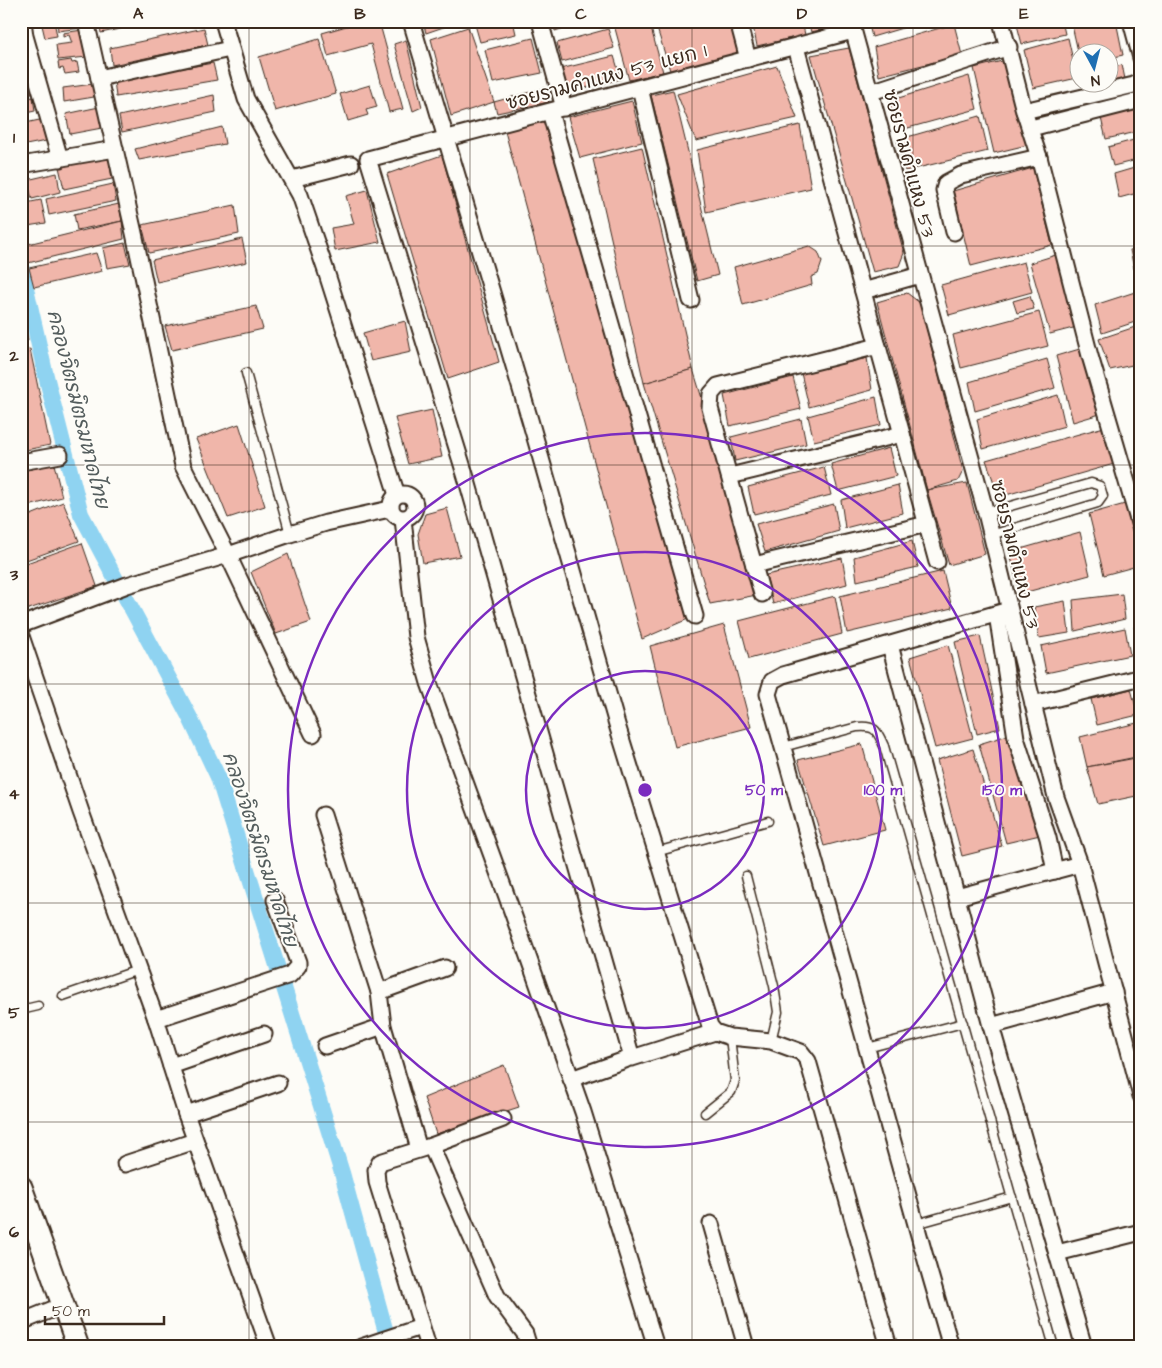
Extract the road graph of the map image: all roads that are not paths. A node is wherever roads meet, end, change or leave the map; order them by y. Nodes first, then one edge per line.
1 (23, 21) edge
2 (86, 21) edge
3 (223, 21) edge
4 (411, 21) edge
5 (540, 21) edge
6 (738, 21) edge
7 (1002, 21) edge
8 (1131, 21) edge
9 (852, 26) edge
10 (796, 47) junction
11 (1008, 47) junction
12 (230, 49) junction
13 (1141, 58) edge
14 (748, 60) junction
15 (99, 78) junction
16 (1141, 82) edge
17 (640, 88) junction
18 (871, 92) junction
19 (1141, 100) edge
20 (557, 110) junction
21 (1024, 111) junction
22 (1031, 128) junction
23 (445, 139) junction
24 (115, 149) junction
25 (1040, 157) junction
26 (60, 159) junction
27 (351, 164) dead end
28 (21, 165) edge
29 (292, 179) junction
30 (954, 232) dead end
31 (920, 275) junction
32 (863, 291) junction
33 (691, 300) dead end
34 (878, 346) junction
35 (246, 373) dead end
36 (902, 434) junction
37 (60, 455) dead end
38 (21, 462) edge
39 (730, 476) junction
40 (397, 495) junction
41 (390, 509) junction
42 (986, 513) junction
43 (402, 519) junction
44 (927, 524) junction
45 (1141, 530) edge
46 (290, 534) junction
47 (991, 534) junction
48 (228, 555) junction
49 (937, 562) dead end
50 (754, 565) junction
51 (762, 594) dead end
52 (1003, 612) junction
53 (695, 616) dead end
54 (21, 625) edge
55 (21, 636) edge
56 (890, 645) junction
57 (1138, 678) dead end
58 (1033, 704) junction
59 (313, 734) dead end
60 (783, 747) junction
61 (323, 815) dead end
62 (768, 821) dead end
63 (656, 852) junction
64 (1080, 864) junction
65 (1055, 871) junction
66 (746, 876) dead end
67 (957, 897) junction
68 (274, 900) dead end
69 (446, 968) dead end
70 (138, 970) junction
71 (379, 992) junction
72 (1114, 992) junction
73 (63, 996) dead end
74 (38, 1006) dead end
75 (21, 1010) edge
76 (156, 1019) junction
77 (962, 1023) junction
78 (383, 1026) junction
79 (990, 1026) junction
80 (264, 1034) dead end
81 (722, 1034) junction
82 (771, 1042) junction
83 (325, 1046) dead end
84 (867, 1048) junction
85 (626, 1060) dead end
86 (171, 1066) junction
87 (571, 1079) junction
88 (278, 1083) dead end
89 (1141, 1096) edge
90 (186, 1114) junction
91 (705, 1114) dead end
92 (503, 1120) dead end
93 (195, 1141) junction
94 (425, 1148) junction
95 (124, 1164) dead end
96 (1012, 1197) junction
97 (23, 1200) edge
98 (711, 1224) dead end
99 (916, 1224) junction
100 (1141, 1232) edge
101 (1057, 1253) junction
102 (63, 1305) junction
103 (21, 1322) edge
104 (421, 1327) junction
105 (365, 1345) edge
106 (78, 1347) edge
107 (269, 1347) edge
108 (428, 1347) edge
109 (529, 1347) edge
110 (656, 1347) edge
111 (746, 1347) edge
112 (889, 1347) edge
113 (951, 1347) edge
114 (1054, 1347) edge
115 (1084, 1347) edge

1 - 26 street
2 - 15 street
3 - 12 street
4 - 23 street
5 - 20 street
6 - 14 street
7 - 11 street
8 - 13 street
9 - 10 street, ซอยรามคำแหง 53 แยก 1
9 - 18 street, ซอยรามคำแหง 53
10 - 14 street, ซอยรามคำแหง 53 แยก 1
10 - 32 street
11 - 18 street
11 - 21 street
12 - 15 street
12 - 29 street
14 - 17 street, ซอยรามคำแหง 53 แยก 1
15 - 24 street
16 - 21 street
17 - 20 street, ซอยรามคำแหง 53 แยก 1
17 - 33 street
18 - 31 street, ซอยรามคำแหง 53
19 - 22 street
20 - 23 street, ซอยรามคำแหง 53 แยก 1
20 - 53 street
21 - 22 street
22 - 25 street
23 - 63 street
23 - 81 street, ซอยรามคำแหง 53 แยก 1
24 - 26 street
24 - 48 street
25 - 30 street
25 - 45 street
26 - 28 street
27 - 29 street
29 - 40 street
31 - 32 street
31 - 42 street, ซอยรามคำแหง 53
32 - 34 street
34 - 36 street
34 - 39 street
35 - 46 lane
36 - 39 street
36 - 44 street
37 - 38 street
39 - 50 street
40 - 41 street
40 - 43 street
41 - 43 street
41 - 46 street
42 - 47 street, ซอยรามคำแหง 53
42 - 47 lane
43 - 87 street
44 - 49 street
44 - 50 street
46 - 48 street
47 - 52 street, ซอยรามคำแหง 53
48 - 54 street
48 - 59 street
50 - 51 street
52 - 56 street
52 - 58 street, ซอยรามคำแหง 53
52 - 65 street
55 - 70 street
56 - 60 street
56 - 67 street
57 - 58 street
58 - 64 street, ซอยรามคำแหง 53
60 - 77 lane
60 - 84 street
61 - 71 street
62 - 63 lane
63 - 81 street
64 - 65 street
64 - 72 street, ซอยรามคำแหง 53
65 - 67 street
66 - 82 lane
67 - 79 street
68 - 76 street
69 - 71 street
70 - 73 lane
70 - 76 street
71 - 78 street
72 - 79 street
72 - 89 street, ซอยรามคำแหง 53
74 - 75 lane
76 - 86 street
77 - 84 lane
77 - 96 lane
78 - 83 street
78 - 94 street
79 - 101 street
80 - 86 street
81 - 82 street
81 - 91 lane
82 - 112 street
84 - 99 street
85 - 87 street
86 - 90 street
87 - 110 street
88 - 90 street
90 - 93 street
92 - 94 street
93 - 95 street
93 - 107 street
94 - 104 street
94 - 109 street
96 - 99 lane
96 - 114 lane
97 - 102 street
98 - 111 street
99 - 113 street
100 - 101 street
101 - 115 street
102 - 103 street
102 - 106 street
104 - 105 street
104 - 108 street

